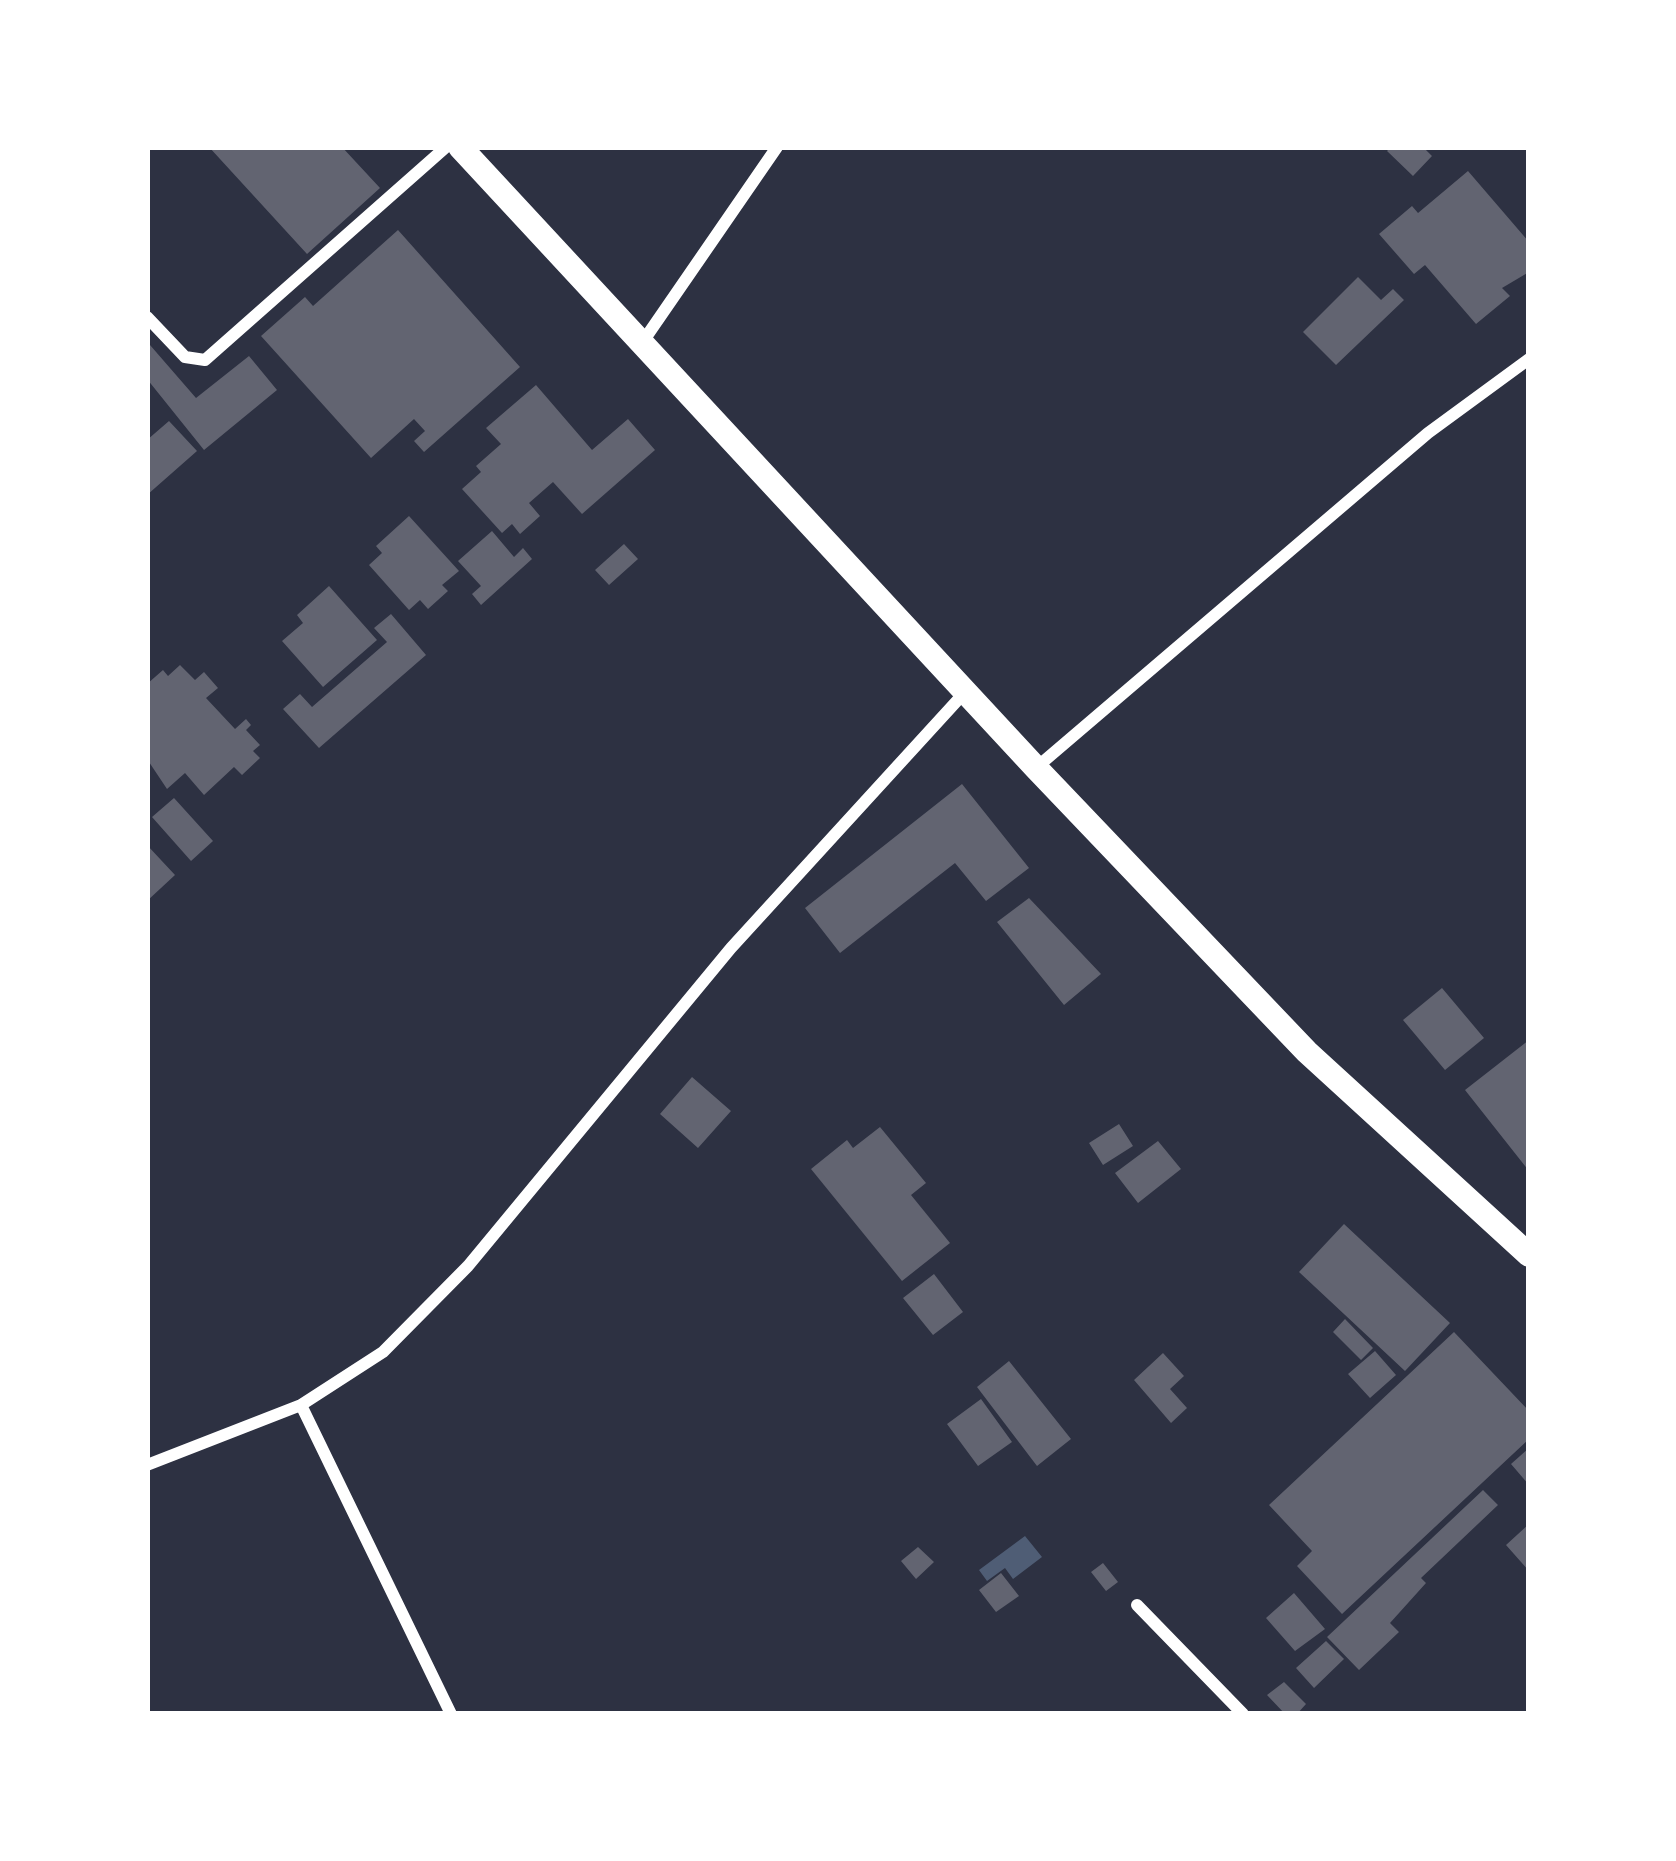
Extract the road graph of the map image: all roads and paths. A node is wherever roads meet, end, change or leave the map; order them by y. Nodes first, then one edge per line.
1 (446, 147) edge
2 (460, 147) edge
3 (777, 147) edge
4 (147, 316) edge
5 (644, 340) junction
6 (1529, 359) edge
7 (966, 691) junction
8 (1036, 768) junction
9 (1529, 1255) edge
10 (302, 1405) junction
11 (147, 1465) edge
12 (1137, 1605) dead end
13 (451, 1714) edge
14 (1244, 1714) edge

1 - 4 street
2 - 5 main road
3 - 5 street
5 - 7 main road
6 - 8 street
7 - 8 main road
7 - 10 street
8 - 9 main road
10 - 11 street
10 - 13 street
12 - 14 street

